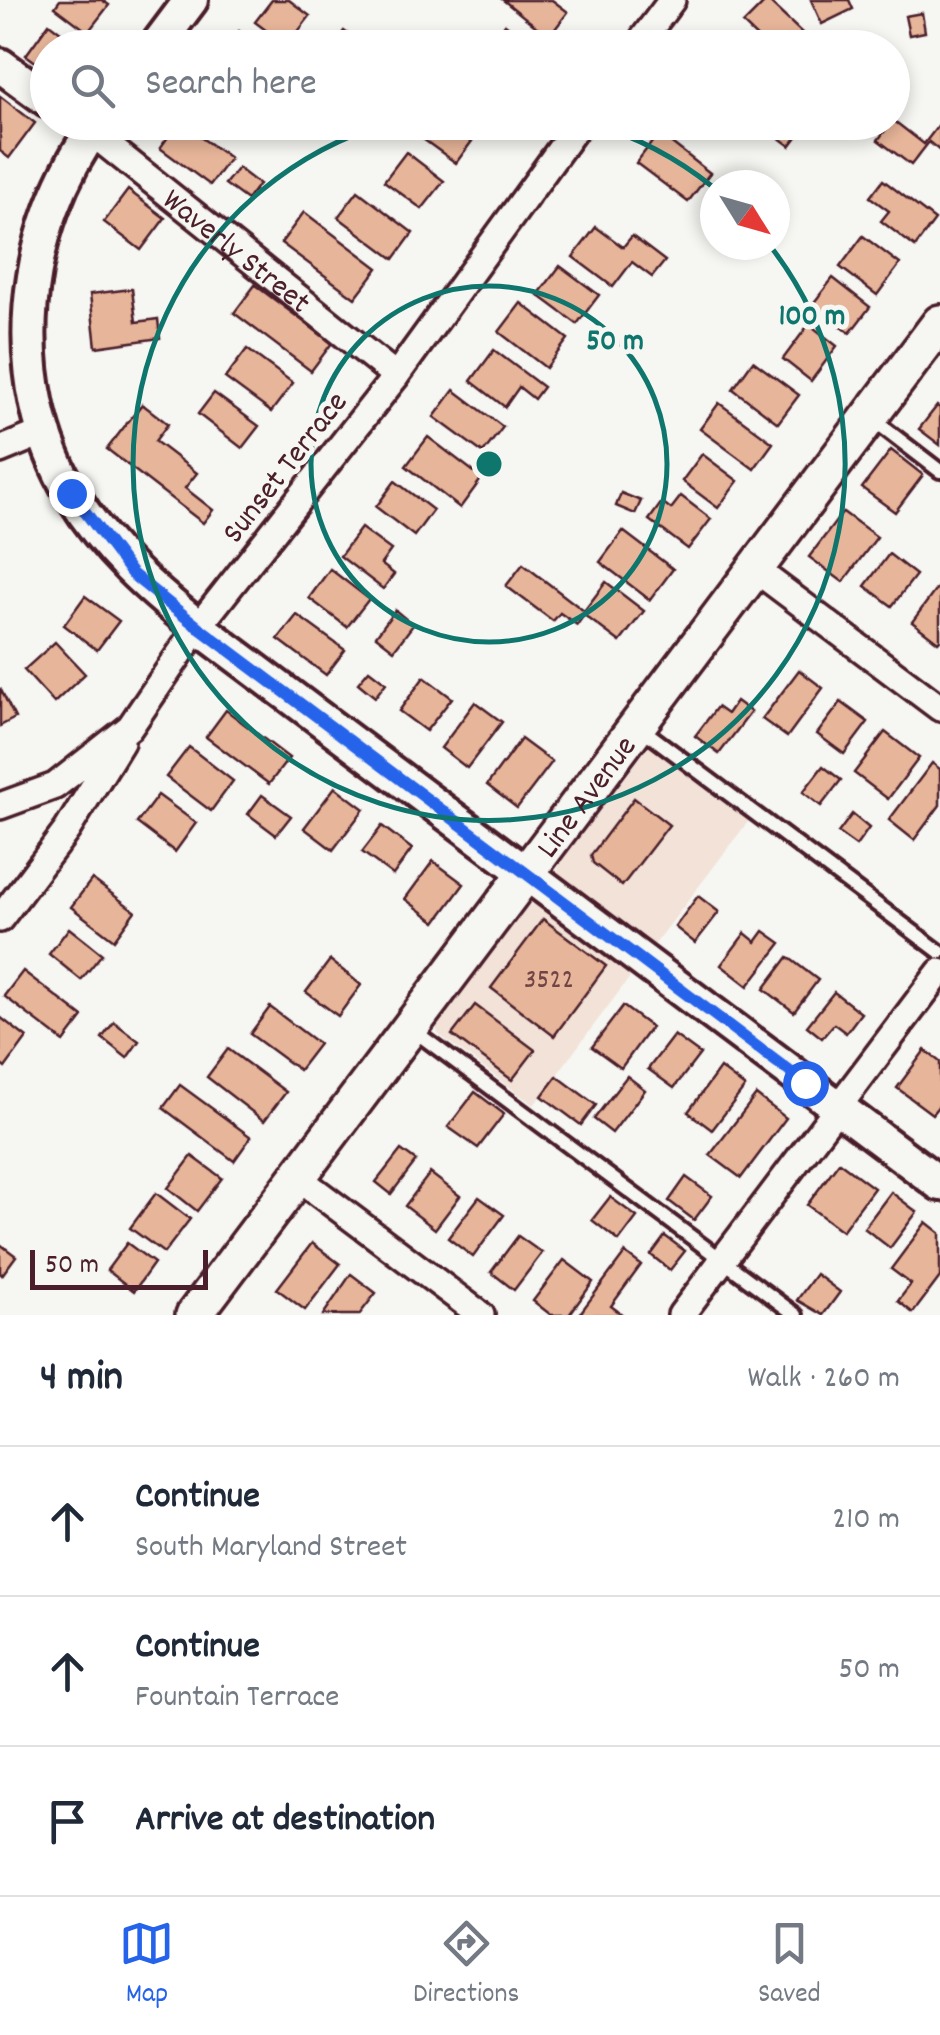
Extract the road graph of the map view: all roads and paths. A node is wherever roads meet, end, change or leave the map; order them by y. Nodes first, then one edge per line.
1 (191, 0) edge
2 (672, 0) edge
3 (168, 30) edge
4 (650, 30) edge
5 (0, 65) edge
6 (30, 87) edge
7 (83, 140) edge
8 (106, 140) edge
9 (567, 140) edge
10 (940, 323) edge
11 (396, 376) junction
12 (869, 417) junction
13 (44, 432) junction
14 (0, 450) edge
15 (940, 471) edge
16 (755, 569) junction
17 (198, 627) junction
18 (940, 708) edge
19 (637, 726) junction
20 (130, 728) junction
21 (0, 806) edge
22 (526, 873) junction
23 (0, 919) edge
24 (940, 952) edge
25 (940, 972) edge
26 (410, 1028) junction
27 (838, 1107) junction
28 (297, 1177) junction
29 (940, 1184) edge
30 (722, 1261) junction
31 (194, 1315) edge
32 (481, 1315) edge
33 (681, 1315) edge
34 (796, 1315) edge

1 - 3 street
2 - 4 street
5 - 6 street
7 - 13 street
8 - 11 street, Waverly Street
9 - 11 street, Sunset Terrace
10 - 12 main road, Line Avenue
11 - 17 street, Sunset Terrace
12 - 15 lane
12 - 16 main road, Line Avenue
13 - 14 street
13 - 17 street
16 - 18 street
16 - 19 main road, Line Avenue
17 - 20 street, Sunset Terrace
17 - 22 street
19 - 22 main road, Line Avenue
19 - 24 lane
20 - 21 street, Sunset Terrace
20 - 23 street
22 - 26 main road, Line Avenue
22 - 27 street
25 - 27 street
26 - 28 main road, Line Avenue
26 - 30 lane
27 - 29 street
27 - 30 street
28 - 31 main road, Line Avenue
28 - 32 street
30 - 33 street
30 - 34 lane

